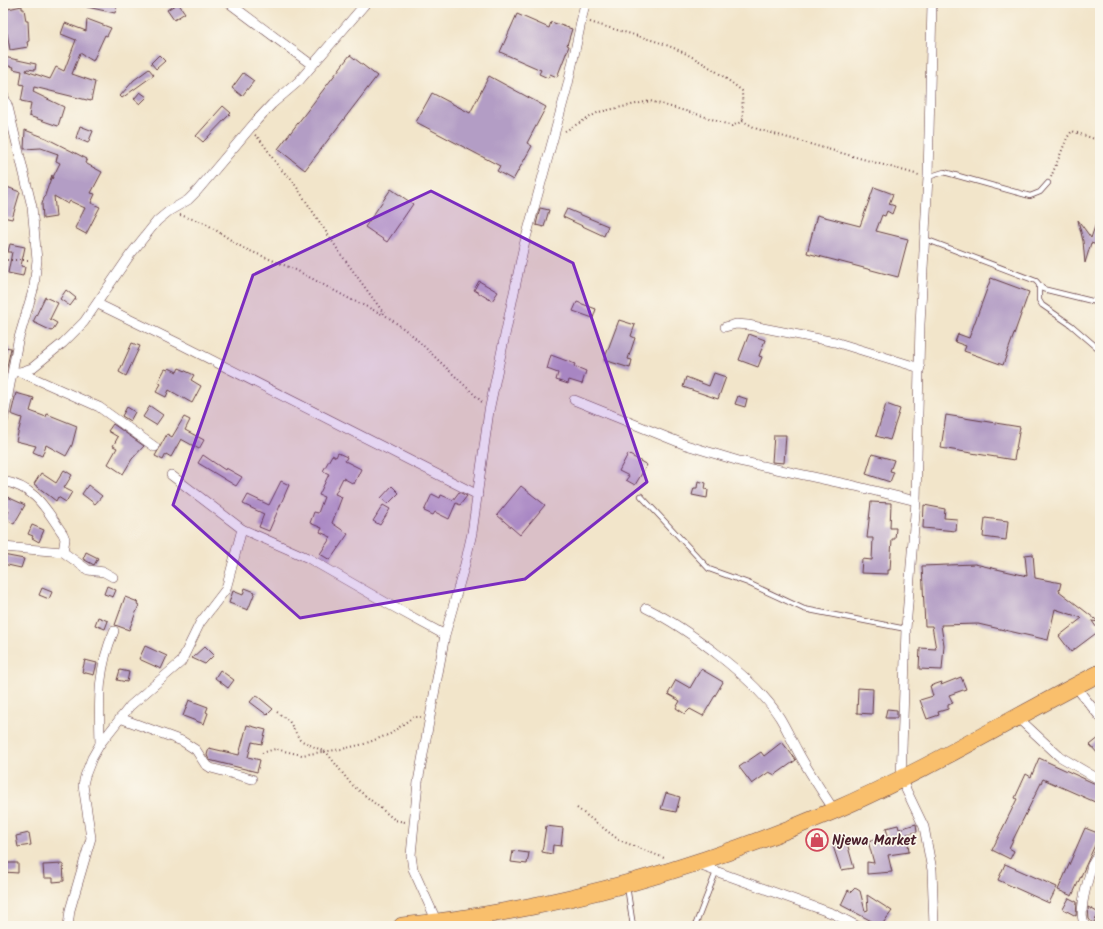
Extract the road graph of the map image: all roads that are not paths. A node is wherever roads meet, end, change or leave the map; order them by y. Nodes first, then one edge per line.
1 (229, 3) edge
2 (366, 3) edge
3 (585, 3) edge
4 (932, 3) edge
5 (312, 65) junction
6 (3, 94) edge
7 (928, 177) junction
8 (1048, 183) road end
9 (923, 239) junction
10 (1040, 285) junction
11 (1100, 303) edge
12 (98, 304) junction
13 (725, 327) dead end
14 (1100, 350) edge
15 (920, 368) junction
16 (16, 372) junction
17 (574, 400) dead end
18 (3, 422) edge
19 (155, 447) dead end
20 (171, 475) dead end
21 (3, 481) edge
22 (478, 495) junction
23 (641, 496) dead end
24 (916, 501) junction
25 (242, 529) junction
26 (3, 547) edge
27 (63, 552) junction
28 (113, 577) dead end
29 (646, 608) dead end
30 (906, 628) junction
31 (114, 631) dead end
32 (445, 635) junction
33 (1100, 672) edge
34 (1075, 686) junction
35 (1017, 717) junction
36 (1100, 717) edge
37 (120, 718) junction
38 (100, 744) junction
39 (252, 778) dead end
40 (901, 778) junction
41 (1100, 780) edge
42 (834, 810) junction
43 (1100, 851) edge
44 (696, 864) junction
45 (1096, 866) edge
46 (716, 872) junction
47 (627, 885) junction
48 (437, 922) junction
49 (68, 926) edge
50 (402, 926) edge
51 (633, 926) edge
52 (695, 926) edge
53 (857, 926) edge
54 (934, 926) edge
55 (1085, 926) edge

1 - 5 street
2 - 5 street
3 - 22 street
4 - 7 street
5 - 12 street
6 - 16 street
7 - 8 lane
7 - 9 street
9 - 10 lane
9 - 15 street
10 - 11 lane
10 - 14 lane
12 - 16 street
12 - 22 street
13 - 15 street
15 - 24 street
16 - 18 street
16 - 19 street
17 - 24 street
20 - 25 street
21 - 27 street
22 - 32 street
23 - 30 lane
24 - 30 street
25 - 32 street
25 - 37 street
26 - 27 street
27 - 28 street
29 - 42 street
30 - 40 street
31 - 38 street
32 - 48 street
33 - 34 highway
34 - 35 highway
34 - 36 street
35 - 40 highway
35 - 41 street
37 - 38 street
37 - 39 street
38 - 49 street
40 - 42 highway
40 - 54 street
42 - 44 highway
43 - 45 street
44 - 46 street
44 - 47 highway
45 - 55 street
46 - 52 lane
46 - 53 street
47 - 48 highway
47 - 51 lane
48 - 50 highway

